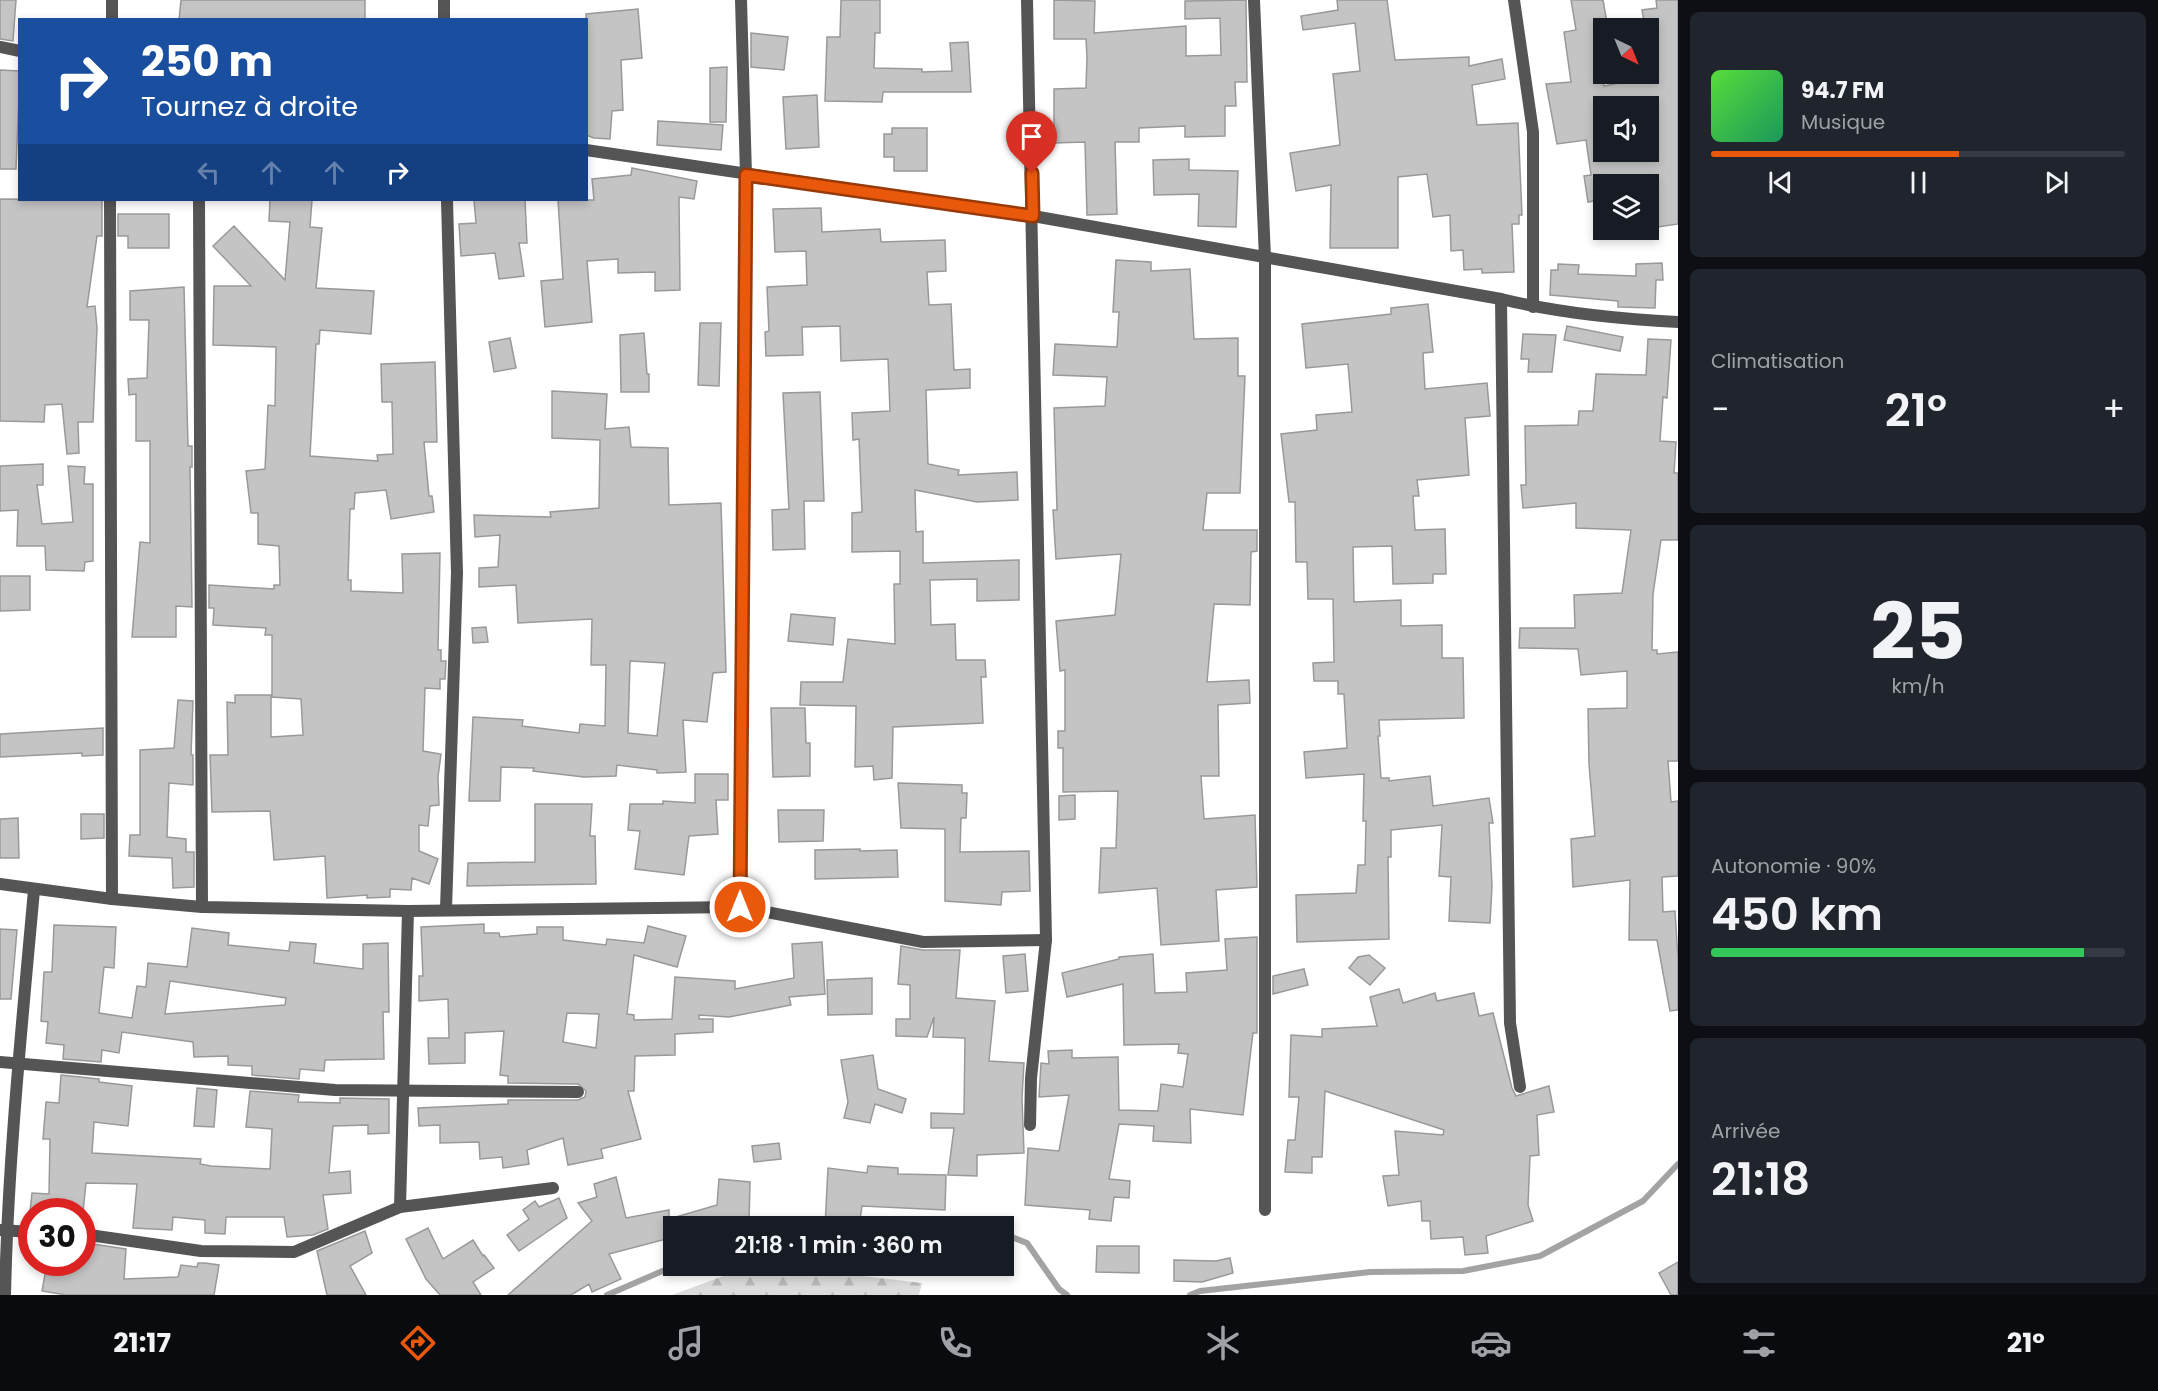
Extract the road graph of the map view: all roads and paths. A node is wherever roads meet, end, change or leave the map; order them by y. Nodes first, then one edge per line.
1 (112, 0) edge
2 (444, 0) edge
3 (741, 0) edge
4 (1027, 0) edge
5 (1254, 0) edge
6 (1514, 0) edge
7 (112, 18) edge
8 (444, 18) edge
9 (0, 47) edge
10 (18, 51) edge
11 (588, 150) edge
12 (746, 175) junction
13 (110, 201) edge
14 (199, 201) edge
15 (447, 201) edge
16 (1033, 216) junction
17 (1264, 258) junction
18 (1501, 299) junction
19 (1533, 307) junction
20 (1678, 322) edge
21 (0, 884) edge
22 (34, 890) junction
23 (112, 899) junction
24 (202, 907) junction
25 (740, 907) junction
26 (446, 909) junction
27 (408, 911) junction
28 (1046, 940) junction
29 (0, 1062) edge
30 (18, 1063) junction
31 (1520, 1087) dead end
32 (403, 1091) junction
33 (578, 1092) dead end
34 (1030, 1125) dead end
35 (553, 1188) dead end
36 (400, 1207) junction
37 (1265, 1210) dead end
38 (3, 1231) edge
39 (18, 1232) edge
40 (96, 1236) edge
41 (5, 1295) edge

1 - 7 street
2 - 8 street
3 - 12 street
4 - 16 street
5 - 17 street
6 - 19 street
9 - 10 street
11 - 12 street
12 - 16 street
12 - 25 street
13 - 23 street
14 - 24 street
15 - 26 street
16 - 17 street
16 - 28 street
17 - 18 street
17 - 37 street
18 - 19 street
18 - 31 street
19 - 20 street
21 - 22 street
22 - 23 street
22 - 30 street
23 - 24 street
24 - 27 street
25 - 26 street
25 - 28 street
26 - 27 street
27 - 32 street
28 - 34 street
29 - 30 street
30 - 32 street
30 - 38 street
32 - 33 street
32 - 36 street
35 - 36 street
36 - 40 street
38 - 39 street
38 - 41 street

